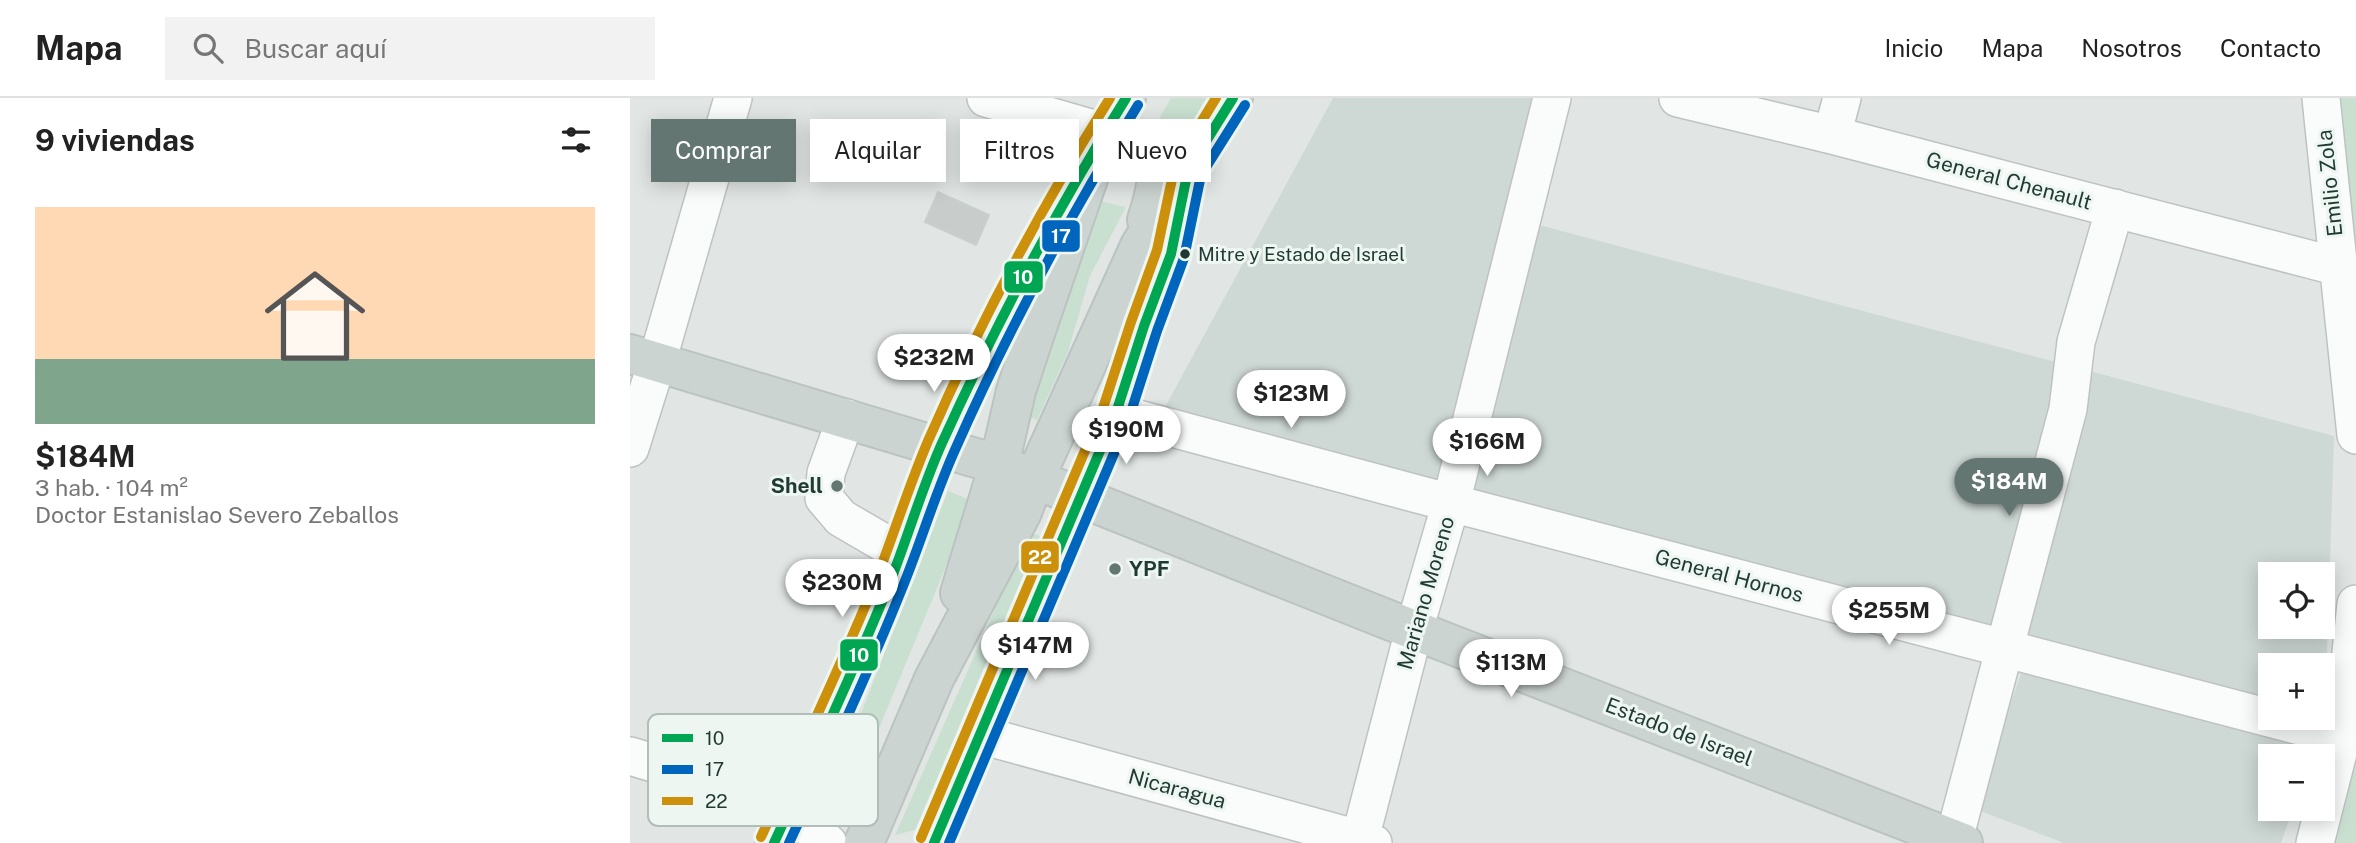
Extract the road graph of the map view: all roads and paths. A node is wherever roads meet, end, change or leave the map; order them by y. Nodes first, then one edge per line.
1 (733, 98) edge
2 (986, 98) edge
3 (1126, 98) edge
4 (1233, 98) edge
5 (1552, 98) edge
6 (1678, 98) edge
7 (1842, 98) edge
8 (2321, 98) edge
9 (1112, 119) edge
10 (1093, 129) edge
11 (1211, 133) edge
12 (1832, 135) junction
13 (1093, 152) edge
14 (1093, 164) edge
15 (1156, 182) edge
16 (1180, 182) edge
17 (1186, 182) edge
18 (2115, 208) junction
19 (1140, 246) junction
20 (2339, 267) junction
21 (644, 358) edge
22 (1116, 413) junction
23 (846, 418) junction
24 (2356, 435) edge
25 (941, 447) junction
26 (630, 448) edge
27 (999, 465) junction
28 (1034, 480) junction
29 (1082, 499) junction
30 (1451, 503) junction
31 (901, 553) junction
32 (2356, 604) edge
33 (1414, 630) junction
34 (2004, 647) junction
35 (934, 678) junction
36 (833, 714) edge
37 (981, 735) junction
38 (2342, 737) junction
39 (630, 756) edge
40 (648, 761) edge
41 (878, 810) edge
42 (782, 826) edge
43 (808, 826) edge
44 (871, 826) edge
45 (1364, 842) edge
46 (1957, 842) edge
47 (774, 843) edge
48 (828, 843) edge
49 (864, 843) edge
50 (934, 843) edge
51 (2315, 843) edge

1 - 21 street
2 - 10 street
3 - 9 main road
4 - 11 main road
5 - 30 street, Mariano Moreno
6 - 12 street, General Chenault
7 - 12 street
8 - 20 street, Emilio Zola
12 - 18 street, General Chenault
13 - 25 street
14 - 27 main road
15 - 19 main road
16 - 19 main road
17 - 22 street
18 - 20 street, General Chenault
18 - 34 street
19 - 28 main road
20 - 24 street, Emilio Zola
21 - 23 main road, Estado de Israel
21 - 26 street
22 - 29 street
22 - 30 street, General Hornos
23 - 25 main road, Estado de Israel
23 - 31 street
25 - 27 main road, Estado de Israel
25 - 31 street
27 - 28 main road, Estado de Israel
27 - 35 main road
28 - 29 main road, Estado de Israel
28 - 35 main road
29 - 33 main road, Estado de Israel
29 - 37 street
30 - 33 street, Mariano Moreno
30 - 34 street, General Hornos
31 - 36 street
32 - 38 street
33 - 45 street, Mariano Moreno
33 - 46 main road, Estado de Israel
34 - 38 street, General Hornos
34 - 46 street
35 - 41 main road
37 - 45 street, Nicaragua
37 - 50 street
38 - 51 street
39 - 40 street
42 - 47 street
43 - 48 street
44 - 49 main road

